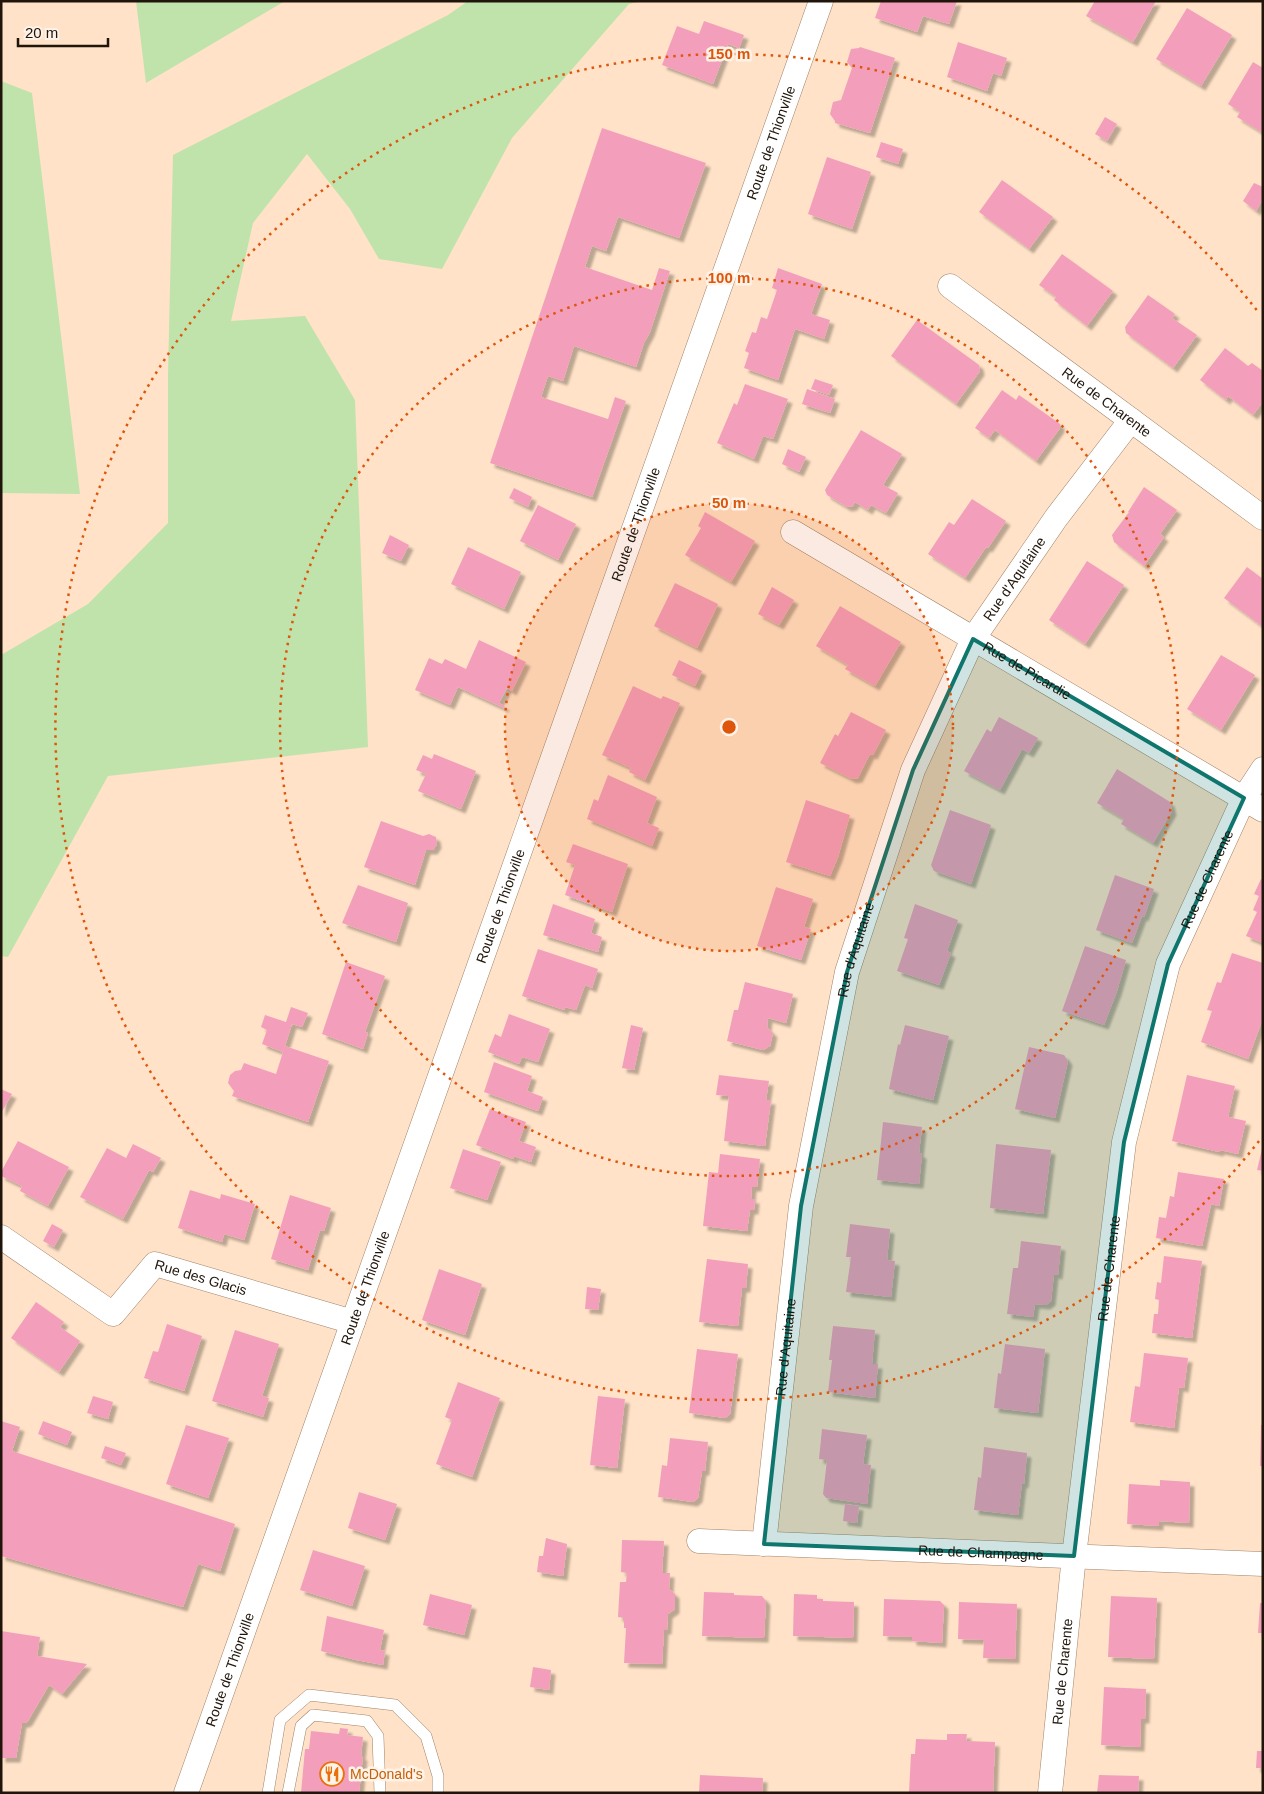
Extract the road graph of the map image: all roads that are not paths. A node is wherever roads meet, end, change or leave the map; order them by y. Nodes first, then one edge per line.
1 (816, 7) edge
2 (950, 286) dead end
3 (1131, 420) junction
4 (1263, 518) edge
5 (793, 532) dead end
6 (973, 639) junction
7 (1263, 769) edge
8 (1253, 804) edge
9 (1, 1236) edge
10 (353, 1322) junction
11 (699, 1541) dead end
12 (764, 1544) junction
13 (1074, 1556) junction
14 (1263, 1564) edge
15 (186, 1793) edge
16 (268, 1793) edge
17 (288, 1793) edge
18 (380, 1793) edge
19 (438, 1793) edge
20 (1050, 1793) edge

1 - 10 street, Route de Thionville
2 - 3 street, Rue de Charente
3 - 4 street, Rue de Charente
3 - 6 street, Rue d'Aquitaine
5 - 6 street, Rue de Picardie
6 - 8 street, Rue de Picardie
6 - 12 street, Rue d'Aquitaine
7 - 8 street, Rue de Charente
8 - 13 street, Rue de Charente
9 - 10 street, Rue des Glacis
10 - 15 street, Route de Thionville
11 - 12 street, Rue de Champagne
12 - 13 street, Rue de Champagne
13 - 14 street, Rue de Champagne
13 - 20 street, Rue de Charente
16 - 19 lane
17 - 18 lane

